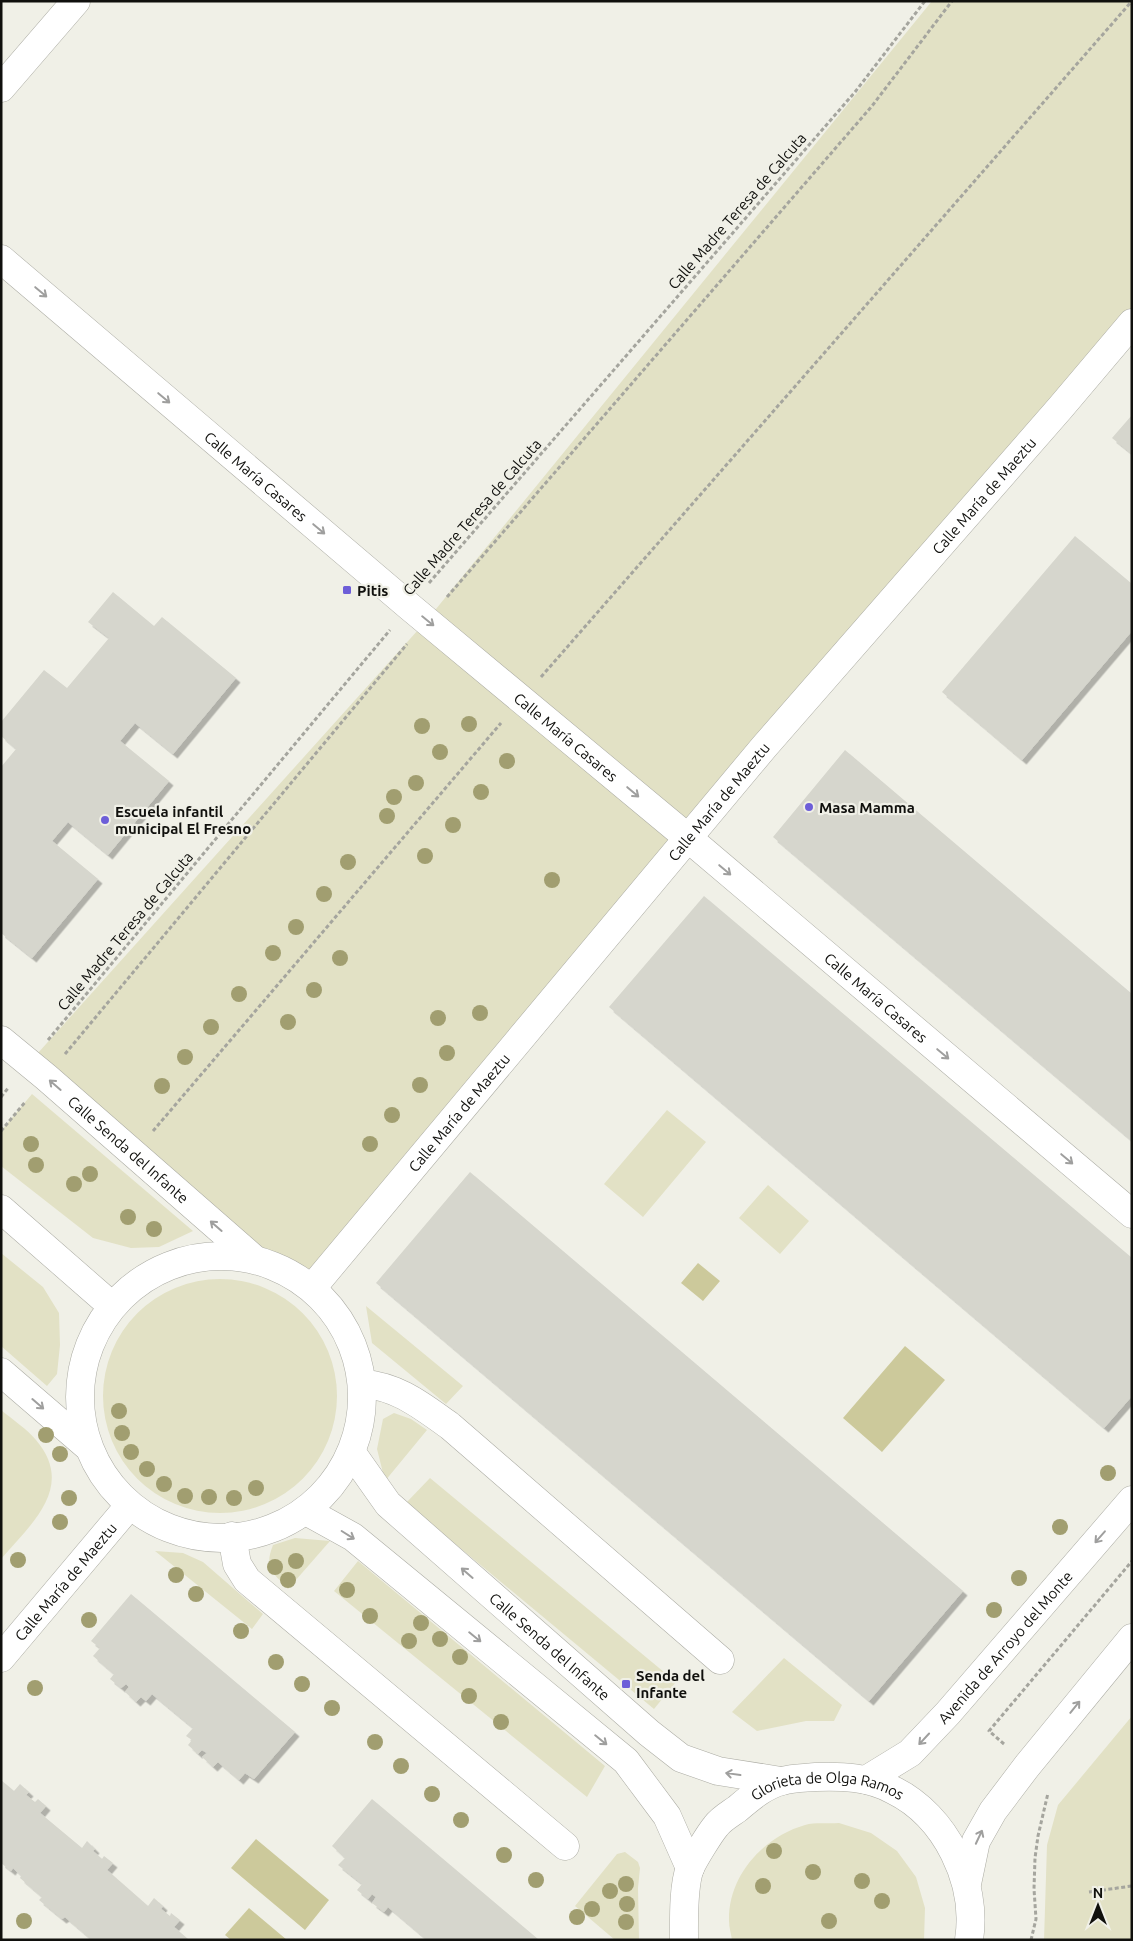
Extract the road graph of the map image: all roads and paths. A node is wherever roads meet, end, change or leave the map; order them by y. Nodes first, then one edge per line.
1 (76, 1) edge
2 (924, 1) edge
3 (952, 1) edge
4 (1132, 1) edge
5 (1, 88) edge
6 (2, 260) edge
7 (1132, 323) edge
8 (418, 613) junction
9 (522, 699) junction
10 (688, 838) junction
11 (1, 1040) edge
12 (37, 1070) junction
13 (1, 1097) edge
14 (1, 1131) edge
15 (133, 1154) junction
16 (1, 1209) edge
17 (1132, 1214) edge
18 (253, 1258) junction
19 (312, 1288) junction
20 (112, 1306) junction
21 (1, 1372) edge
22 (363, 1384) junction
23 (87, 1446) junction
24 (352, 1453) junction
25 (1132, 1500) edge
26 (129, 1506) junction
27 (306, 1511) junction
28 (232, 1536) junction
29 (1132, 1638) edge
30 (1, 1658) edge
31 (720, 1660) dead end
32 (866, 1780) junction
33 (781, 1781) junction
34 (565, 1846) dead end
35 (690, 1868) junction
36 (967, 1884) junction
37 (1132, 1886) edge
38 (1089, 1892) dead end
39 (684, 1940) edge
40 (969, 1940) edge

1 - 5 street
2 - 8 path, Calle Madre Teresa de Calcuta
3 - 8 path
4 - 9 path
6 -> 8 street, Calle María Casares
7 - 10 street, Calle María de Maeztu
8 -> 9 street, Calle María Casares
8 - 12 path
8 - 12 path, Calle Madre Teresa de Calcuta
9 -> 10 street, Calle María Casares
9 - 15 path
10 -> 17 street, Calle María Casares
10 - 19 street, Calle María de Maeztu
11 - 12 street, Calle Senda del Infante
12 - 13 path, Calle Madre Teresa de Calcuta
12 - 14 path
15 -> 12 street, Calle Senda del Infante
18 -> 15 street, Calle Senda del Infante
16 - 20 street
18 - 19 street
18 - 20 street
19 - 22 street
20 - 23 street
21 -> 23 street
22 - 24 street
22 - 31 street
23 - 26 street
24 - 27 street
33 -> 24 street, Calle Senda del Infante
25 -> 32 street, Avenida de Arroyo del Monte
26 - 28 street
26 - 30 street, Calle María de Maeztu
27 - 28 street
27 -> 35 street
28 - 34 street
36 -> 29 street
32 - 33 street, Glorieta de Olga Ramos
32 - 36 street, Glorieta de Olga Ramos
33 - 35 street, Glorieta de Olga Ramos
35 - 39 street, Glorieta de Olga Ramos
36 - 40 street, Glorieta de Olga Ramos
37 - 38 path

